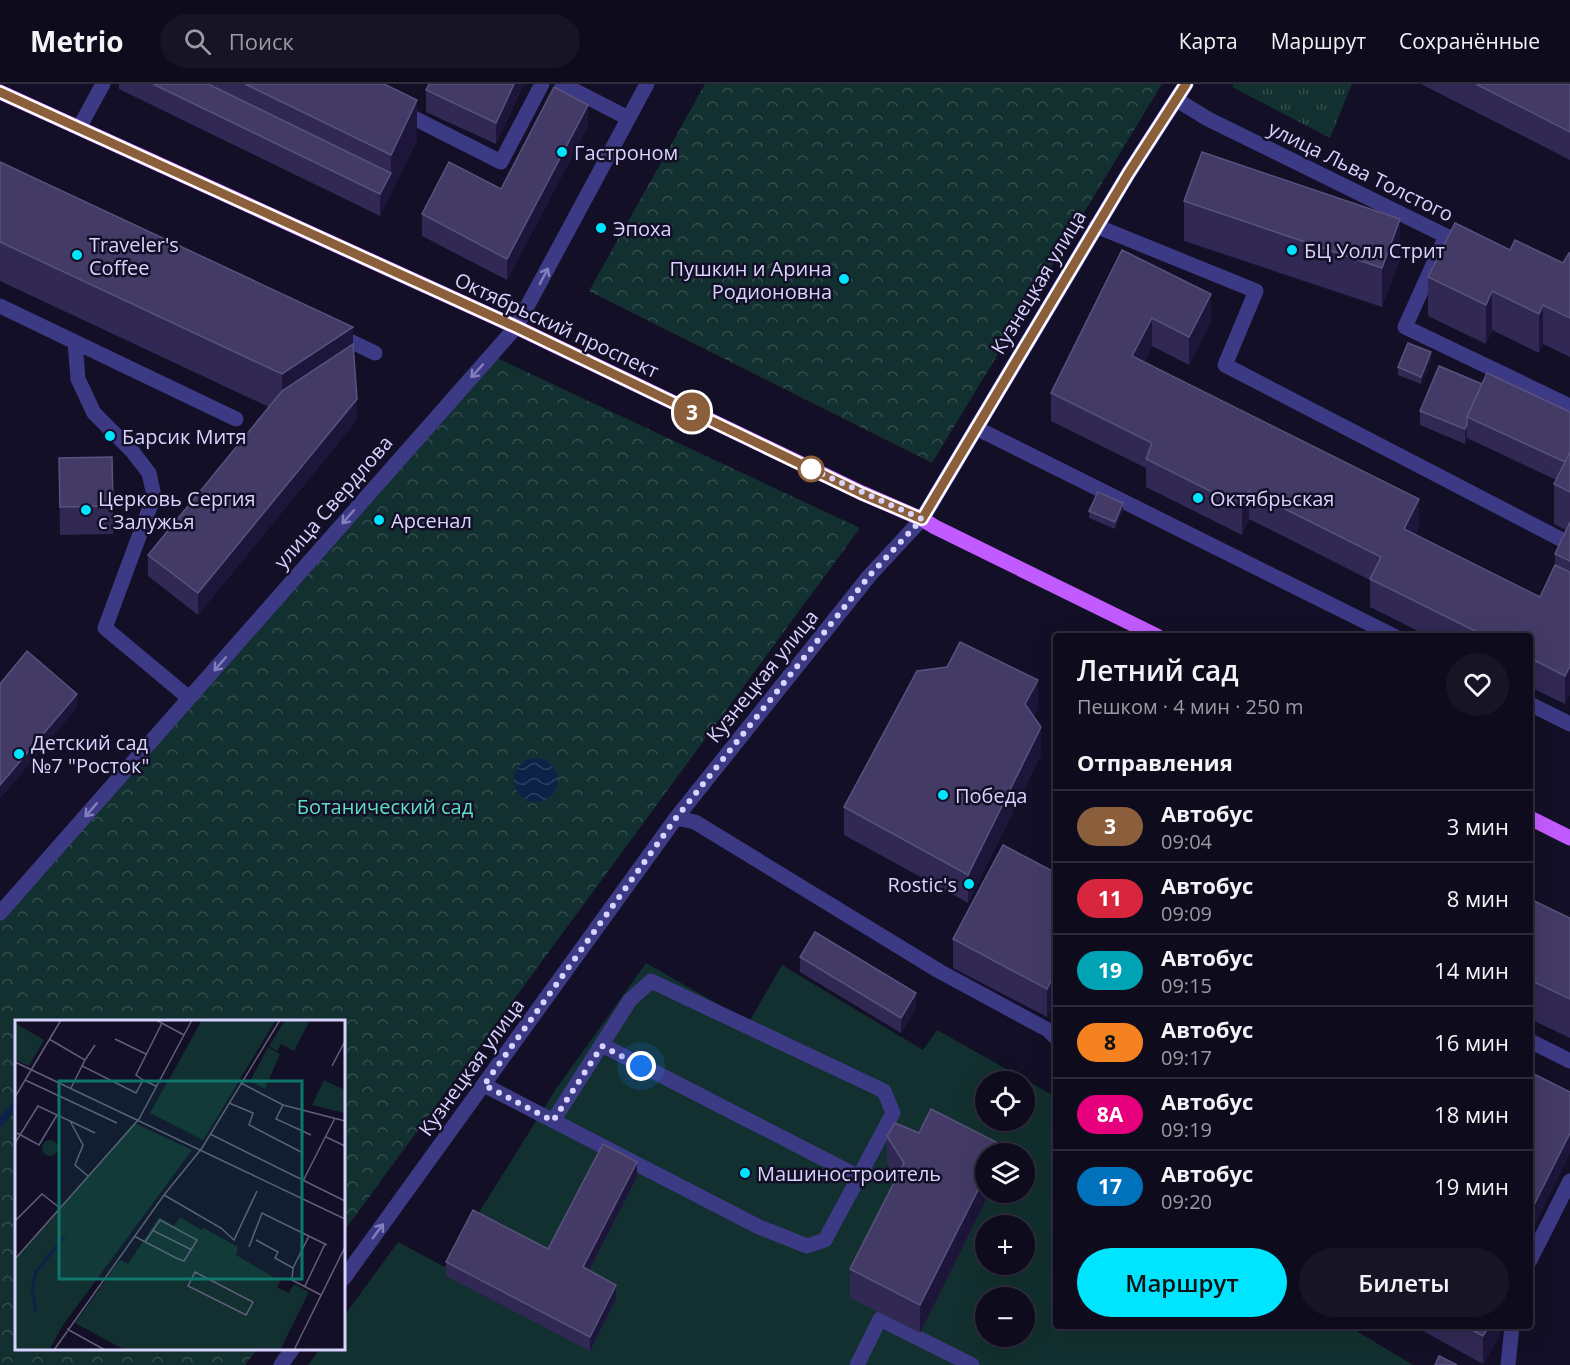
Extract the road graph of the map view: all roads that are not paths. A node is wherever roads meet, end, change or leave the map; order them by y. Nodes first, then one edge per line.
1 (103, 84) edge
2 (542, 84) edge
3 (562, 84) edge
4 (646, 84) edge
5 (1186, 84) edge
6 (0, 92) edge
7 (1177, 100) junction
8 (388, 105) edge
9 (628, 118) junction
10 (79, 128) junction
11 (1096, 226) junction
12 (1446, 236) junction
13 (1479, 245) edge
14 (0, 306) edge
15 (516, 327) junction
16 (324, 329) edge
17 (75, 342) junction
18 (375, 353) dead end
19 (1570, 406) edge
20 (236, 419) dead end
21 (976, 428) junction
22 (922, 519) junction
23 (1570, 544) edge
24 (1151, 633) edge
25 (1388, 633) edge
26 (189, 698) junction
27 (1533, 706) edge
28 (1570, 724) edge
29 (676, 818) junction
30 (1533, 820) edge
31 (1570, 838) edge
32 (2, 905) edge
33 (1053, 1035) edge
34 (1533, 1042) edge
35 (602, 1046) junction
36 (1570, 1061) edge
37 (484, 1085) junction
38 (553, 1121) junction
39 (859, 1177) junction
40 (1570, 1180) edge
41 (1533, 1254) edge
42 (345, 1277) edge
43 (1512, 1329) edge
44 (292, 1350) edge
45 (281, 1365) edge
46 (857, 1365) edge
47 (972, 1365) edge
48 (1508, 1365) edge

1 - 10 street
2 - 8 street
3 - 9 street
4 - 9 street, улица Свердлова
5 - 7 street, Кузнецкая улица
6 - 10 main road, Октябрьский проспект
7 - 11 street, Кузнецкая улица
7 - 12 street, улица Льва Толстого
15 -> 9 street, улица Свердлова
10 - 15 main road, Октябрьский проспект
11 - 21 street, Кузнецкая улица
11 - 23 street
12 - 13 street, улица Льва Толстого
12 - 19 street
14 - 17 street
15 - 22 main road, Октябрьский проспект
15 -> 26 street, улица Свердлова
16 - 18 street
17 - 20 street
17 - 26 street
21 - 22 street, Кузнецкая улица
21 - 25 street
22 - 24 main road, Октябрьский проспект
22 - 29 street, Кузнецкая улица
26 -> 32 street, улица Свердлова
27 - 28 street
29 - 33 street
29 - 37 street, Кузнецкая улица
30 - 31 main road
34 - 36 street
35 - 38 street
35 - 39 street
35 - 39 street
37 - 38 street
42 -> 37 street, Кузнецкая улица
38 - 39 street
40 - 41 street
43 - 48 street
44 - 45 street
46 - 47 street

